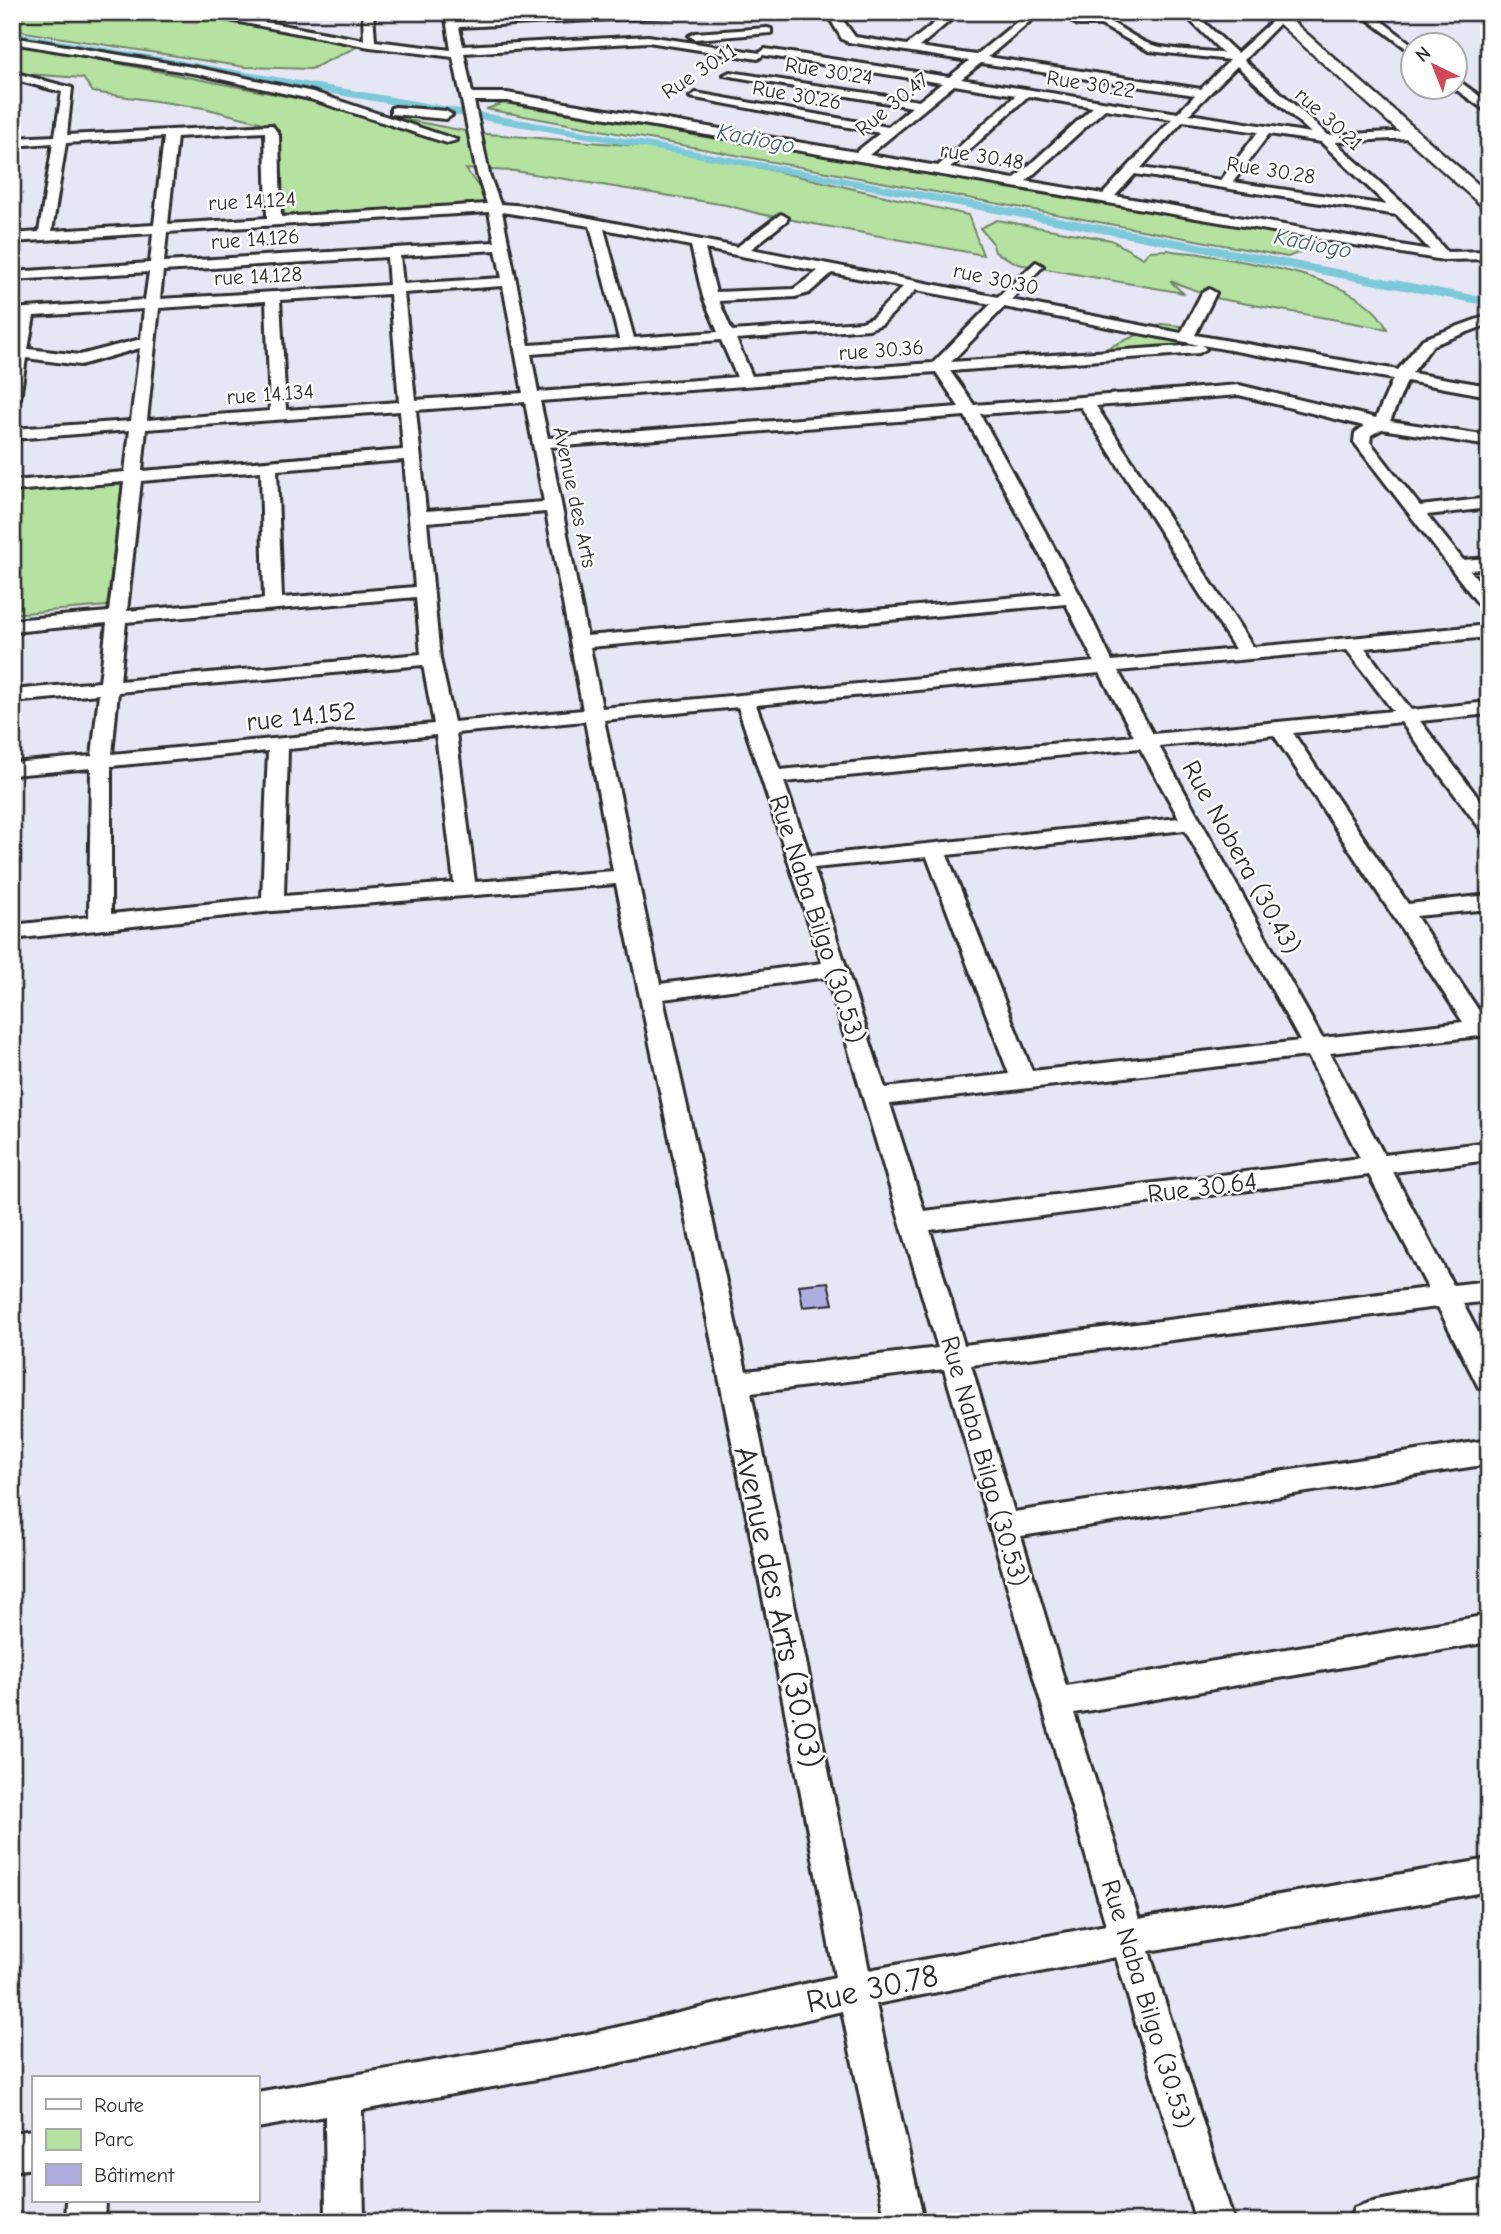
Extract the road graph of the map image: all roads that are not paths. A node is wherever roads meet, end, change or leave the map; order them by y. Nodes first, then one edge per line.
1 (368, 12) edge
2 (690, 12) edge
3 (831, 12) edge
4 (955, 12) edge
5 (1036, 12) edge
6 (1187, 12) edge
7 (1363, 12) edge
8 (1480, 12) edge
9 (200, 13) edge
10 (1279, 14) edge
11 (257, 18) edge
12 (451, 18) edge
13 (1489, 19) edge
14 (1079, 22) dead end
15 (648, 39) junction
16 (12, 40) edge
17 (1400, 41) edge
18 (370, 44) junction
19 (910, 48) junction
20 (457, 52) junction
21 (762, 54) junction
22 (980, 58) junction
23 (1234, 59) junction
24 (12, 75) edge
25 (730, 75) junction
26 (950, 81) junction
27 (718, 82) dead end
28 (707, 90) dead end
29 (1025, 93) junction
30 (1203, 93) junction
31 (1470, 94) edge
32 (685, 104) junction
33 (1102, 104) junction
34 (921, 105) junction
35 (471, 107) junction
36 (359, 108) junction
37 (1489, 108) edge
38 (446, 115) dead end
39 (1180, 117) junction
40 (655, 123) junction
41 (891, 131) junction
42 (1265, 131) junction
43 (171, 133) junction
44 (1411, 134) junction
45 (63, 139) junction
46 (1324, 139) junction
47 (451, 140) dead end
48 (12, 142) edge
49 (858, 157) junction
50 (1132, 170) junction
51 (940, 171) junction
52 (1017, 183) junction
53 (1225, 184) junction
54 (1484, 189) edge
55 (1106, 199) junction
56 (1489, 203) edge
57 (495, 208) junction
58 (1404, 212) junction
59 (781, 218) dead end
60 (274, 221) junction
61 (596, 223) junction
62 (161, 228) junction
63 (45, 235) junction
64 (12, 238) edge
65 (697, 242) junction
66 (500, 246) junction
67 (741, 250) junction
68 (393, 251) junction
69 (1489, 255) edge
70 (1443, 256) junction
71 (155, 266) junction
72 (1036, 266) dead end
73 (830, 268) junction
74 (12, 276) edge
75 (507, 282) junction
76 (915, 283) junction
77 (395, 289) junction
78 (1209, 293) dead end
79 (273, 296) junction
80 (710, 297) junction
81 (1003, 302) junction
82 (150, 304) junction
83 (20, 313) edge
84 (1489, 318) edge
85 (728, 336) junction
86 (1186, 338) junction
87 (146, 342) junction
88 (628, 342) junction
89 (1234, 346) junction
90 (522, 350) junction
91 (20, 353) junction
92 (939, 366) junction
93 (1402, 375) junction
94 (746, 380) junction
95 (1489, 391) edge
96 (530, 397) junction
97 (12, 398) edge
98 (1086, 402) junction
99 (409, 405) junction
100 (970, 411) junction
101 (278, 414) junction
102 (1382, 422) junction
103 (141, 425) junction
104 (12, 434) edge
105 (1489, 441) edge
106 (540, 443) junction
107 (413, 454) junction
108 (269, 468) junction
109 (133, 479) junction
110 (12, 486) edge
111 (1489, 503) edge
112 (552, 506) junction
113 (1418, 512) junction
114 (420, 517) junction
115 (1489, 563) edge
116 (1456, 565) junction
117 (426, 591) junction
118 (1071, 597) junction
119 (273, 606) junction
120 (1489, 606) edge
121 (118, 619) junction
122 (12, 626) edge
123 (1489, 631) edge
124 (579, 642) junction
125 (1354, 646) junction
126 (1248, 654) junction
127 (431, 659) junction
128 (1107, 669) junction
129 (111, 686) junction
130 (12, 695) edge
131 (746, 703) junction
132 (1489, 708) edge
133 (594, 715) junction
134 (1406, 715) junction
135 (445, 727) junction
136 (1280, 728) junction
137 (1147, 742) junction
138 (278, 745) junction
139 (101, 762) junction
140 (12, 769) edge
141 (772, 777) junction
142 (1192, 823) junction
143 (1489, 827) edge
144 (935, 851) junction
145 (802, 863) junction
146 (625, 877) junction
147 (465, 888) junction
148 (1489, 902) edge
149 (273, 904) junction
150 (1402, 911) junction
151 (100, 922) junction
152 (12, 932) edge
153 (834, 969) junction
154 (650, 993) junction
155 (1484, 1028) edge
156 (1316, 1049) junction
157 (1023, 1079) junction
158 (875, 1097) junction
159 (1489, 1151) edge
160 (1377, 1165) junction
161 (915, 1222) junction
162 (1489, 1291) edge
163 (1444, 1297) junction
164 (957, 1358) junction
165 (1489, 1380) edge
166 (733, 1384) junction
167 (1489, 1451) edge
168 (1003, 1526) junction
169 (1489, 1628) edge
170 (1055, 1702) junction
171 (1489, 1875) edge
172 (1128, 1938) junction
173 (855, 1990) junction
174 (343, 2095) junction
175 (259, 2110) edge
176 (32, 2148) edge
177 (12, 2152) edge
178 (1489, 2198) edge
179 (86, 2202) edge
180 (85, 2222) edge
181 (345, 2222) edge
182 (905, 2222) edge
183 (1215, 2222) edge
184 (1368, 2222) edge

1 - 18 street
2 - 12 street
3 - 19 street
4 - 19 street
5 - 22 street, Rue 30.47
6 - 23 street, rue 30.21
7 - 17 street
8 - 13 street
9 - 11 street, Rue 30.22
10 - 23 street
10 - 44 main road
10 - 54 main road
11 - 18 street, Rue 30.22
12 - 20 street, Avenue des Arts
14 - 23 street
15 - 20 street, Rue 30.22
15 - 21 street, Rue 30.22
15 - 21 street, Rue 30.11
16 - 36 street
18 - 20 street, Rue 30.22
19 - 22 street
20 - 35 street, Avenue des Arts
21 - 25 street, Rue 30.11
21 - 26 street, Rue 30.22
22 - 26 street, Rue 30.47
22 - 30 street
23 - 30 street
23 - 46 street, rue 30.21
24 - 45 street
25 - 27 street, Rue 30.11
25 - 34 street, Rue 30.24
26 - 29 street, Rue 30.22
26 - 34 street, Rue 30.47
28 - 32 street, Rue 30.11
29 - 33 street, Rue 30.22
29 - 51 street
30 - 39 street
31 - 37 street
32 - 40 street, Rue 30.11
32 - 41 street, Rue 30.26
33 - 39 street, Rue 30.22
33 - 52 street
34 - 41 street, Rue 30.47
35 - 40 street, rue 30.48
35 - 57 street, Avenue des Arts
36 - 38 street
36 - 47 street
39 - 42 street, Rue 30.22
39 - 50 street
40 - 49 street, rue 30.48
41 - 49 street, Rue 30.47
42 - 46 street, Rue 30.22
42 - 53 street
43 - 45 street
43 - 60 street
43 - 62 street
44 - 46 street, Rue 30.22
44 - 54 main road
45 - 48 street
45 - 63 street
46 - 58 street, rue 30.21
49 - 51 street, rue 30.48
50 - 53 street, Rue 30.28
50 - 55 street
51 - 52 street, rue 30.48
52 - 55 street, rue 30.48
53 - 58 street, Rue 30.28
54 - 56 main road
55 - 70 street, rue 30.48
57 - 60 street, rue 14.124
57 - 61 street, rue 30.30
57 - 66 street, Avenue des Arts
58 - 70 street, rue 30.21
59 - 67 street
60 - 62 street, rue 14.124
61 - 65 street, rue 30.30
61 - 88 street
62 - 63 street, rue 14.124
62 - 71 street
63 - 64 street, rue 14.124
65 - 67 street, rue 30.30
65 - 80 street
66 - 68 street, rue 14.126
66 - 75 street, Avenue des Arts
67 - 73 street, rue 30.30
68 - 71 street, rue 14.126
68 - 77 street
69 - 70 street, rue 30.48
71 - 74 street, rue 14.126
71 - 82 street
72 - 81 street
73 - 76 street, rue 30.30
73 - 80 street
75 - 77 street, rue 14.128
75 - 90 street, Avenue des Arts
76 - 81 street, rue 30.30
76 - 85 street
77 - 79 street, rue 14.128
77 - 99 street
78 - 86 street
79 - 82 street, rue 14.128
79 - 101 street
80 - 85 street
81 - 86 street, rue 30.30
81 - 92 street
82 - 83 street, rue 14.128
82 - 87 street
83 - 91 street
84 - 93 street
85 - 88 street
85 - 94 street
86 - 89 street, rue 30.30
87 - 91 street
87 - 103 street
88 - 90 street
89 - 92 street, rue 30.36
89 - 93 street, rue 30.30
90 - 96 street, Avenue des Arts
91 - 97 street
92 - 94 street, rue 30.36
92 - 100 street, Rue Nobera (30.43)
93 - 95 street, rue 30.30
93 - 102 street
94 - 96 street, rue 30.36
96 - 99 street, rue 14.134
96 - 106 street, Avenue des Arts
98 - 100 street
98 - 102 street
98 - 126 street
99 - 101 street, rue 14.134
99 - 107 street
100 - 106 street
100 - 118 street, Rue Nobera (30.43)
101 - 103 street, rue 14.134
102 - 105 street
102 - 113 street
103 - 104 street, rue 14.134
103 - 109 street
106 - 112 street, Avenue des Arts
107 - 108 street
107 - 114 street
108 - 109 street
108 - 119 street
109 - 110 street
109 - 121 street
111 - 113 street
112 - 114 street
112 - 124 street, Avenue des Arts
113 - 116 street
114 - 117 street
115 - 116 street
116 - 120 street
117 - 119 street
117 - 127 street
118 - 124 street
118 - 128 street, Rue Nobera (30.43)
119 - 121 street
121 - 122 street
121 - 129 street
123 - 125 street, rue 14.152
124 - 133 street, Avenue des Arts
125 - 126 street, rue 14.152
125 - 134 street
126 - 128 street, rue 14.152
127 - 129 street
127 - 135 street
128 - 131 street, rue 14.152
128 - 137 street, Rue Nobera (30.43)
129 - 130 street
129 - 139 street
131 - 133 street, rue 14.152
131 - 141 street, Rue Naba Bilgo (30.53)
132 - 134 street
133 - 135 street, rue 14.152
133 - 146 street, Avenue des Arts
134 - 136 street
134 - 143 street
135 - 138 street, rue 14.152
135 - 147 street
136 - 137 street
136 - 150 street
137 - 141 street
137 - 142 street, Rue Nobera (30.43)
138 - 139 street, rue 14.152
138 - 149 street
139 - 140 street, rue 14.152
139 - 151 street
141 - 145 street, Rue Naba Bilgo (30.53)
142 - 144 street
142 - 156 street, Rue Nobera (30.43)
144 - 145 street
144 - 157 street
145 - 153 street, Rue Naba Bilgo (30.53)
146 - 147 street
146 - 154 street, Avenue des Arts
147 - 149 street
148 - 150 street
149 - 151 street
150 - 155 street
151 - 152 street
153 - 154 street
153 - 158 street, Rue Naba Bilgo (30.53)
154 - 166 street, Avenue des Arts (30.03)
155 - 156 street
156 - 157 street
156 - 160 street, Rue Nobera (30.43)
157 - 158 street
158 - 161 street, Rue Naba Bilgo (30.53)
159 - 160 street, Rue 30.64
160 - 161 street, Rue 30.64
160 - 163 street, Rue Nobera (30.43)
161 - 164 street, Rue Naba Bilgo (30.53)
162 - 163 street
163 - 164 street
163 - 165 street, Rue Nobera (30.43)
164 - 166 street
164 - 168 street, Rue Naba Bilgo (30.53)
166 - 173 street, Avenue des Arts (30.03)
167 - 168 street
168 - 170 street, Rue Naba Bilgo (30.53)
169 - 170 street
170 - 172 street, Rue Naba Bilgo (30.53)
171 - 172 street, Rue 30.78
172 - 173 street, Rue 30.78
172 - 183 street, Rue Naba Bilgo (30.53)
173 - 174 street, Rue 30.78
173 - 182 street, Avenue des Arts (30.03)
174 - 175 street, Rue 30.78
174 - 181 street
176 - 177 street
178 - 184 street
179 - 180 street

